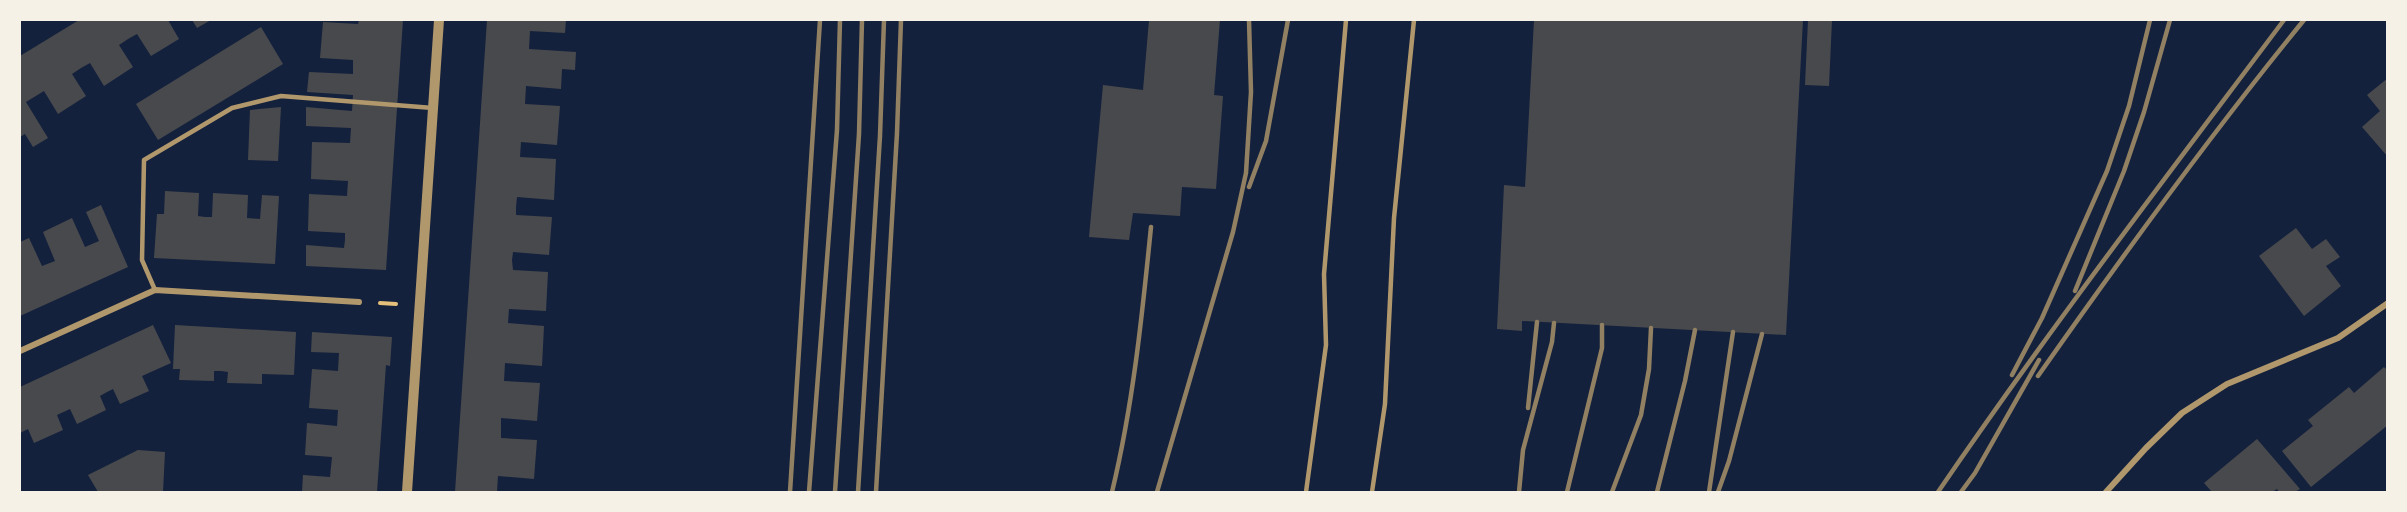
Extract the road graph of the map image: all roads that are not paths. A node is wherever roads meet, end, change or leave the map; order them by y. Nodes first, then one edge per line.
1 (439, 20) edge
2 (1346, 20) edge
3 (1414, 20) edge
4 (433, 108) junction
5 (155, 290) junction
6 (359, 302) road end
7 (2388, 303) edge
8 (20, 351) edge
9 (406, 492) edge
10 (1306, 492) edge
11 (1372, 492) edge
12 (2106, 492) edge

1 - 4 street
2 - 10 lane
3 - 11 lane
4 - 5 lane
4 - 9 street
5 - 6 street
5 - 8 street
7 - 12 street

